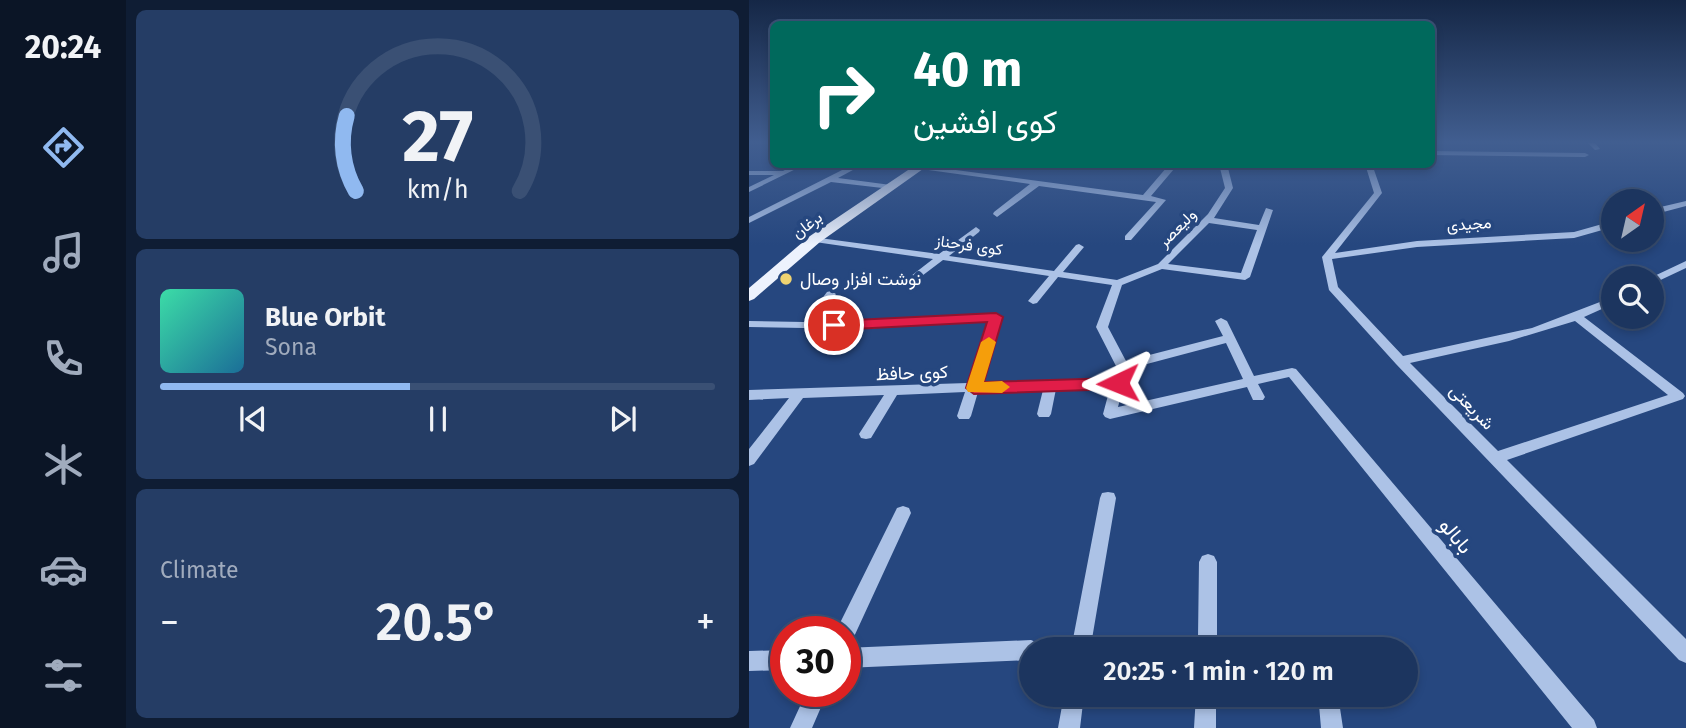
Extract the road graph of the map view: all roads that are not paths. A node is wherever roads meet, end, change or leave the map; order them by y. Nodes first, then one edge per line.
1 (778, 177) edge
2 (837, 177) edge
3 (906, 177) edge
4 (997, 177) edge
5 (1163, 177) edge
6 (1226, 177) edge
7 (1372, 177) edge
8 (832, 180) junction
9 (1037, 183) junction
10 (891, 187) junction
11 (749, 190) edge
12 (1145, 198) junction
13 (1686, 203) edge
14 (1664, 209) edge
15 (1269, 210) dead end
16 (997, 214) dead end
17 (749, 220) edge
18 (1207, 220) junction
19 (1601, 227) edge
20 (1263, 228) junction
21 (976, 230) dead end
22 (1128, 238) dead end
23 (815, 239) junction
24 (1079, 247) dead end
25 (941, 257) junction
26 (1327, 257) junction
27 (1685, 265) edge
28 (1161, 266) junction
29 (1056, 274) junction
30 (1664, 275) edge
31 (1118, 283) junction
32 (906, 285) dead end
33 (750, 294) edge
34 (831, 294) dead end
35 (1033, 301) dead end
36 (1601, 306) edge
37 (1577, 317) junction
38 (1221, 321) dead end
39 (749, 324) edge
40 (807, 325) junction
41 (1230, 338) junction
42 (1400, 361) junction
43 (1122, 366) junction
44 (1252, 381) junction
45 (1118, 383) junction
46 (1051, 386) junction
47 (974, 388) junction
48 (893, 391) junction
49 (799, 394) junction
50 (749, 395) edge
51 (1678, 396) joint
52 (1258, 397) dead end
53 (1044, 414) dead end
54 (964, 416) dead end
55 (866, 434) dead end
56 (1495, 458) junction
57 (749, 460) edge
58 (1108, 498) dead end
59 (902, 513) dead end
60 (1208, 562) dead end
61 (853, 616) edge
62 (1083, 637) edge
63 (1207, 637) edge
64 (1019, 651) edge
65 (1686, 653) edge
66 (861, 657) edge
67 (770, 660) edge
68 (749, 661) edge
69 (811, 707) edge
70 (1072, 707) edge
71 (1206, 707) edge
72 (1329, 707) edge
73 (801, 728) edge
74 (1069, 728) edge
75 (1205, 728) edge
76 (1332, 728) edge
77 (1586, 728) edge

1 - 11 street
2 - 8 street
3 - 10 main road, برغان
4 - 9 street
5 - 12 street
6 - 18 street, ولیعصر
7 - 26 street
8 - 10 street
8 - 17 street
9 - 12 street
9 - 16 street
10 - 23 main road, برغان
12 - 22 street
13 - 14 street
15 - 20 street
18 - 20 street
18 - 28 street, ولیعصر
19 - 26 street, مجیدی
20 - 28 street
21 - 25 street
23 - 25 street, کوی فرحناز
23 - 33 main road, برغان
24 - 29 street
25 - 29 street, کوی فرحناز
25 - 32 street
26 - 42 street, شریعتی
27 - 30 street
28 - 31 street, ولیعصر
29 - 31 street, کوی فرحناز
29 - 35 street
31 - 43 street
34 - 40 street
36 - 37 street
37 - 42 street
37 - 51 street
38 - 41 street
39 - 40 street
40 - 47 street
41 - 43 street
41 - 44 street
42 - 56 street, شریعتی
43 - 45 street
44 - 45 street
44 - 52 street
44 - 77 street, بابالو
45 - 46 street, کوی حافظ
46 - 47 street, کوی حافظ
46 - 53 street
47 - 48 street, کوی حافظ
47 - 54 street
48 - 49 street, کوی حافظ
48 - 55 street
49 - 50 street, کوی حافظ
49 - 57 street
51 - 56 street
56 - 65 street, شریعتی
58 - 62 street
59 - 61 street
60 - 63 street
64 - 66 street
67 - 68 street
69 - 73 street
70 - 74 street
71 - 75 street
72 - 76 street

